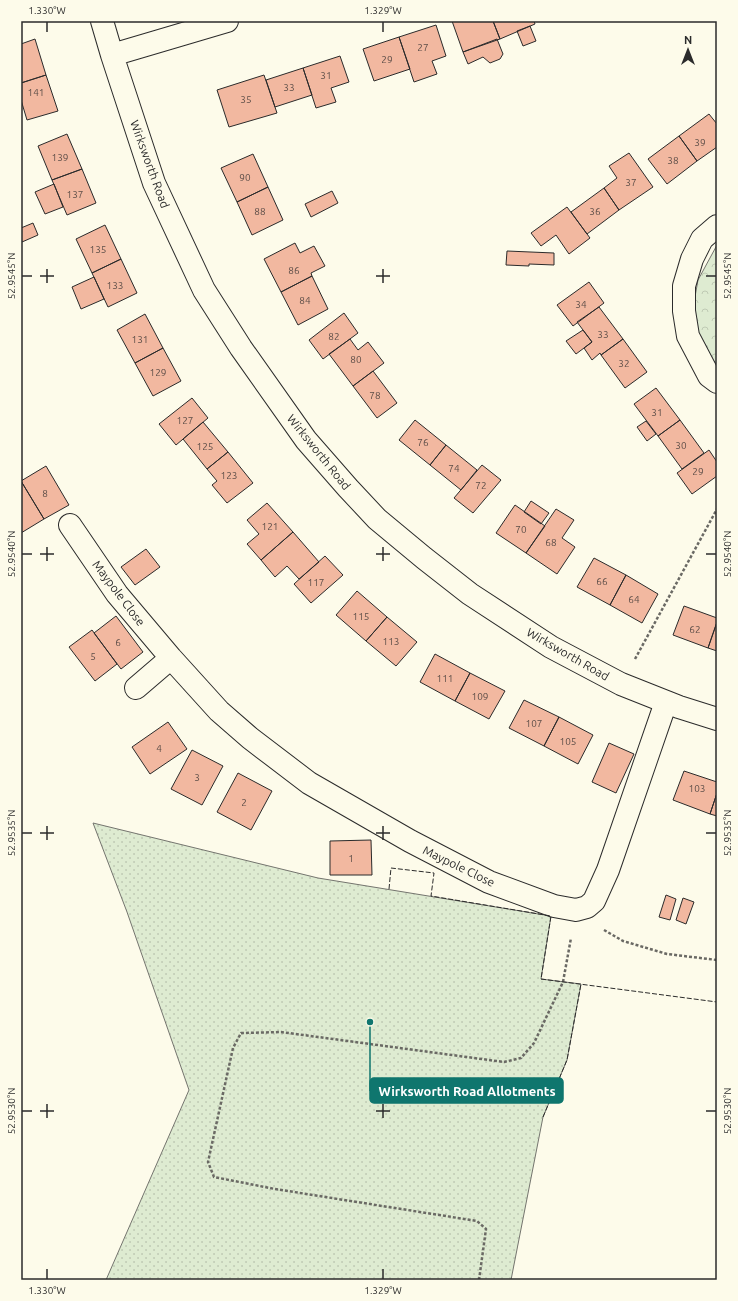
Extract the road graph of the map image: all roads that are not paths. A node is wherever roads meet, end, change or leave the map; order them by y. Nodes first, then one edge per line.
1 (102, 21) edge
2 (227, 21) edge
3 (112, 55) junction
4 (717, 226) edge
5 (717, 382) edge
6 (70, 525) dead end
7 (170, 658) junction
8 (136, 688) dead end
9 (666, 702) junction
10 (717, 719) edge

1 - 3 street, Wirksworth Road
2 - 3 street
3 - 9 street, Wirksworth Road
4 - 5 street
6 - 7 street, Maypole Close
7 - 8 street
7 - 9 street, Maypole Close
9 - 10 street, Wirksworth Road

